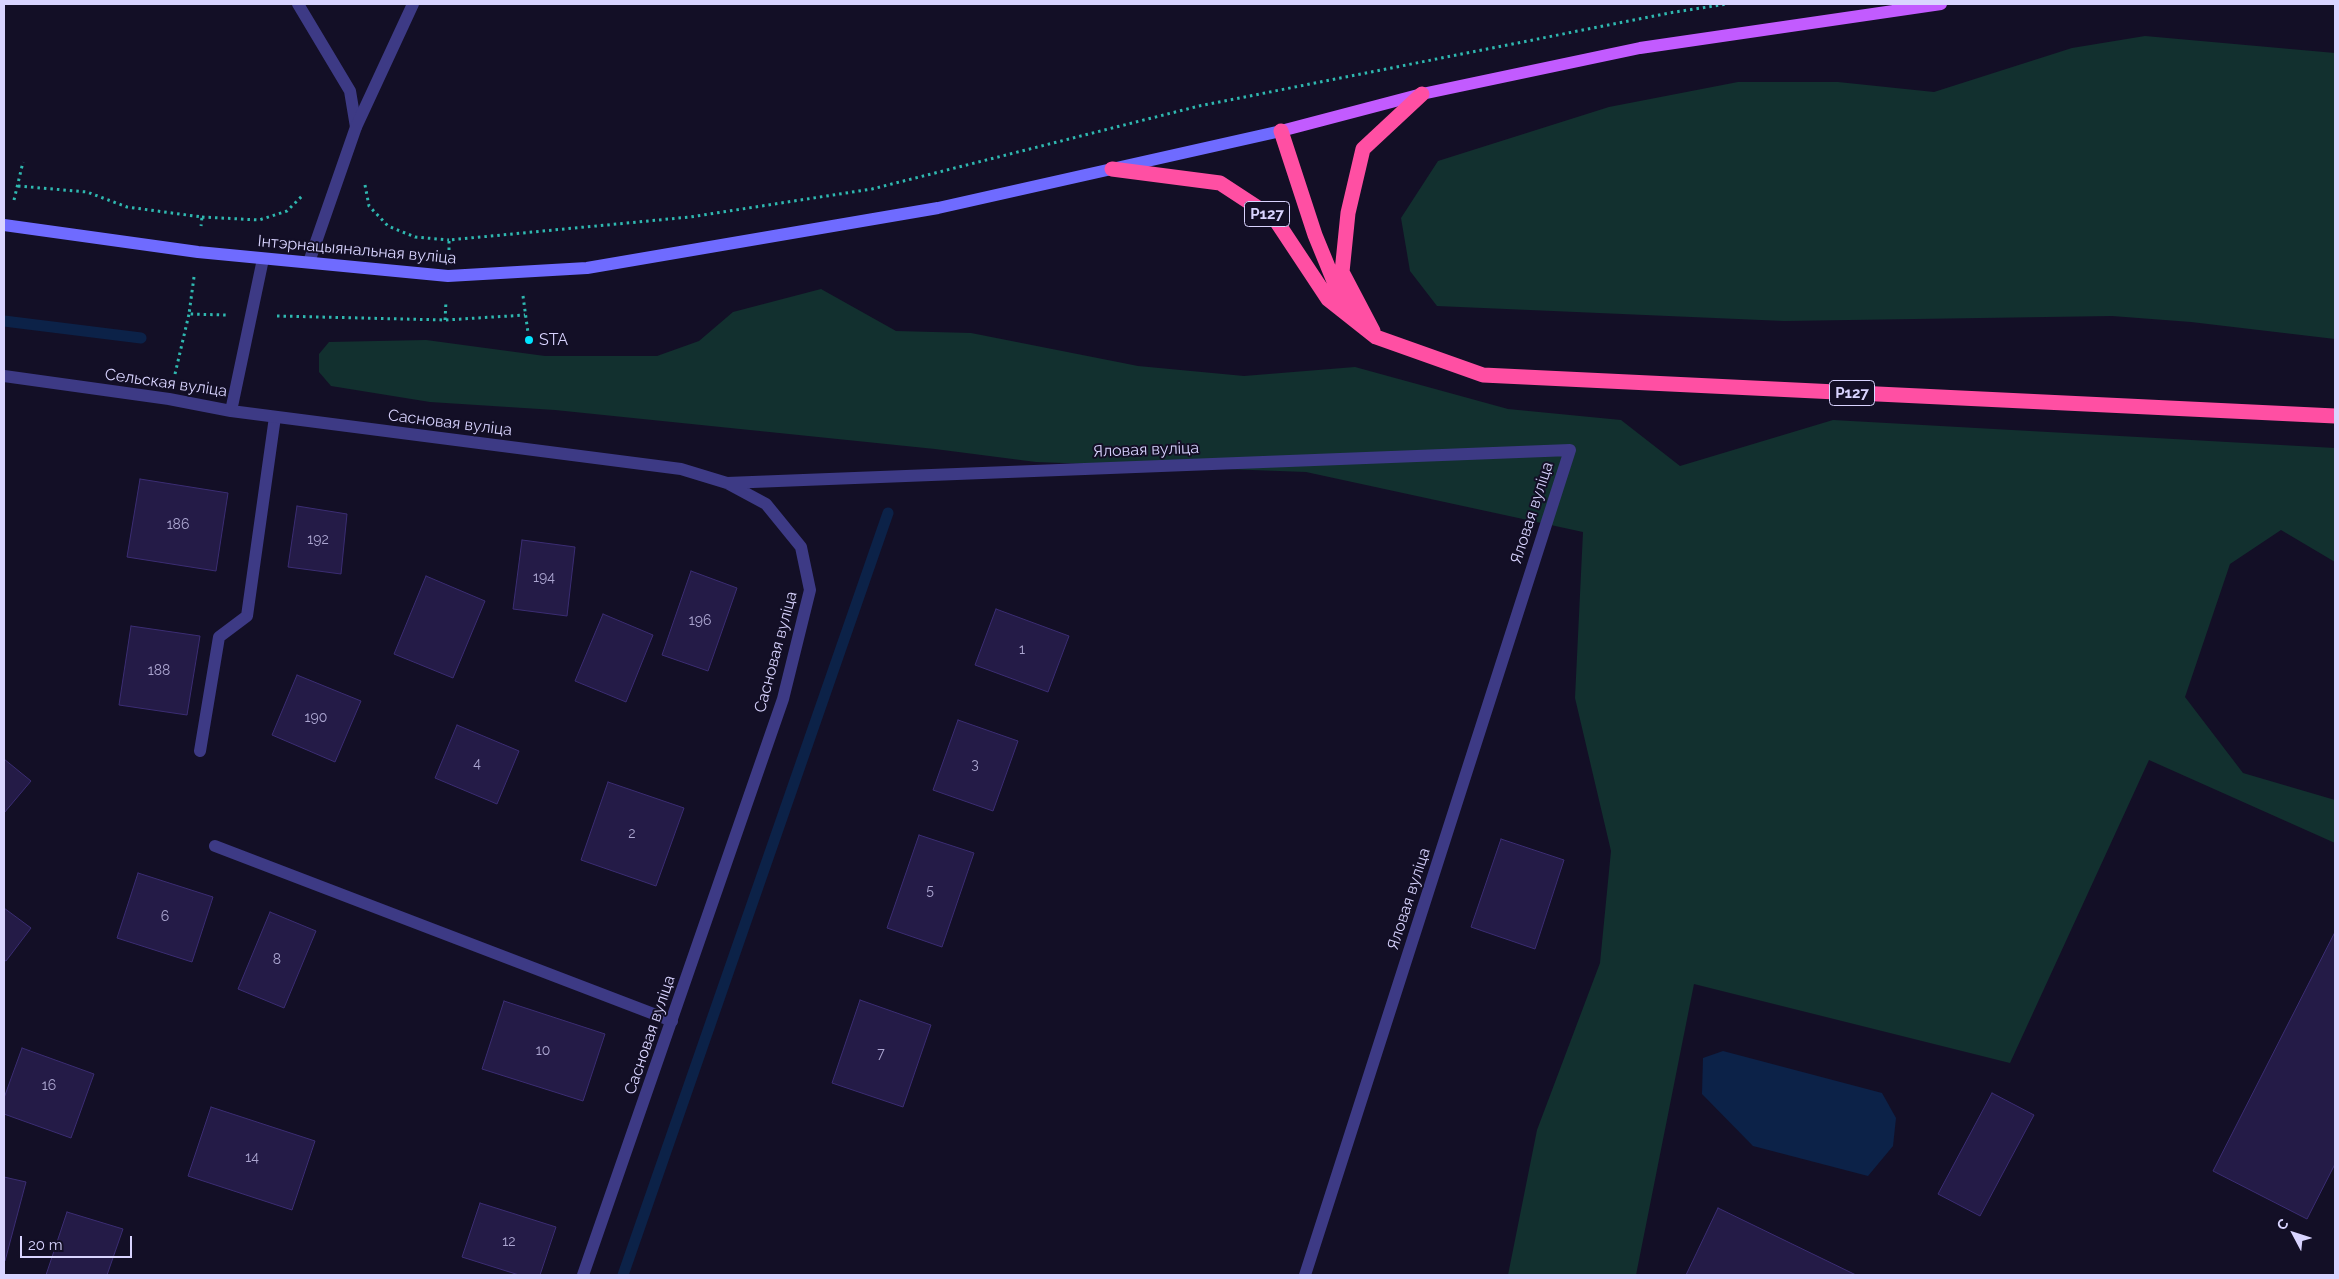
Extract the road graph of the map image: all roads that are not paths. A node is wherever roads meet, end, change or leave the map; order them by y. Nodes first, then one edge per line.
1 (298, 4) edge
2 (413, 4) edge
3 (1941, 4) edge
4 (1422, 94) junction
5 (356, 127) junction
6 (1281, 130) junction
7 (1112, 169) junction
8 (6, 225) edge
9 (263, 259) junction
10 (309, 262) junction
11 (1376, 337) junction
12 (4, 376) edge
13 (231, 411) junction
14 (2335, 416) edge
15 (274, 417) junction
16 (727, 483) junction
17 (200, 750) dead end
18 (215, 846) dead end
19 (672, 1021) junction
20 (583, 1275) edge
21 (1305, 1275) edge

1 - 5 street
2 - 5 street
3 - 4 main road, Р127
4 - 6 main road, Р127
4 - 11 highway
5 - 10 street
6 - 7 main road, Р127
6 - 11 highway, Р127
7 - 10 main road, Інтэрнацыянальная вуліца / Р127
7 - 11 highway, Р127
8 - 9 main road, Інтэрнацыянальная вуліца
9 - 10 main road, Інтэрнацыянальная вуліца
9 - 13 street, Сельская вуліца
11 - 14 highway, Р127
12 - 13 street, Сельская вуліца
13 - 15 street, Сасновая вуліца
15 - 16 street, Сасновая вуліца
15 - 17 street
16 - 19 street, Сасновая вуліца
16 - 21 street, Яловая вуліца
18 - 19 street
19 - 20 street, Сасновая вуліца

